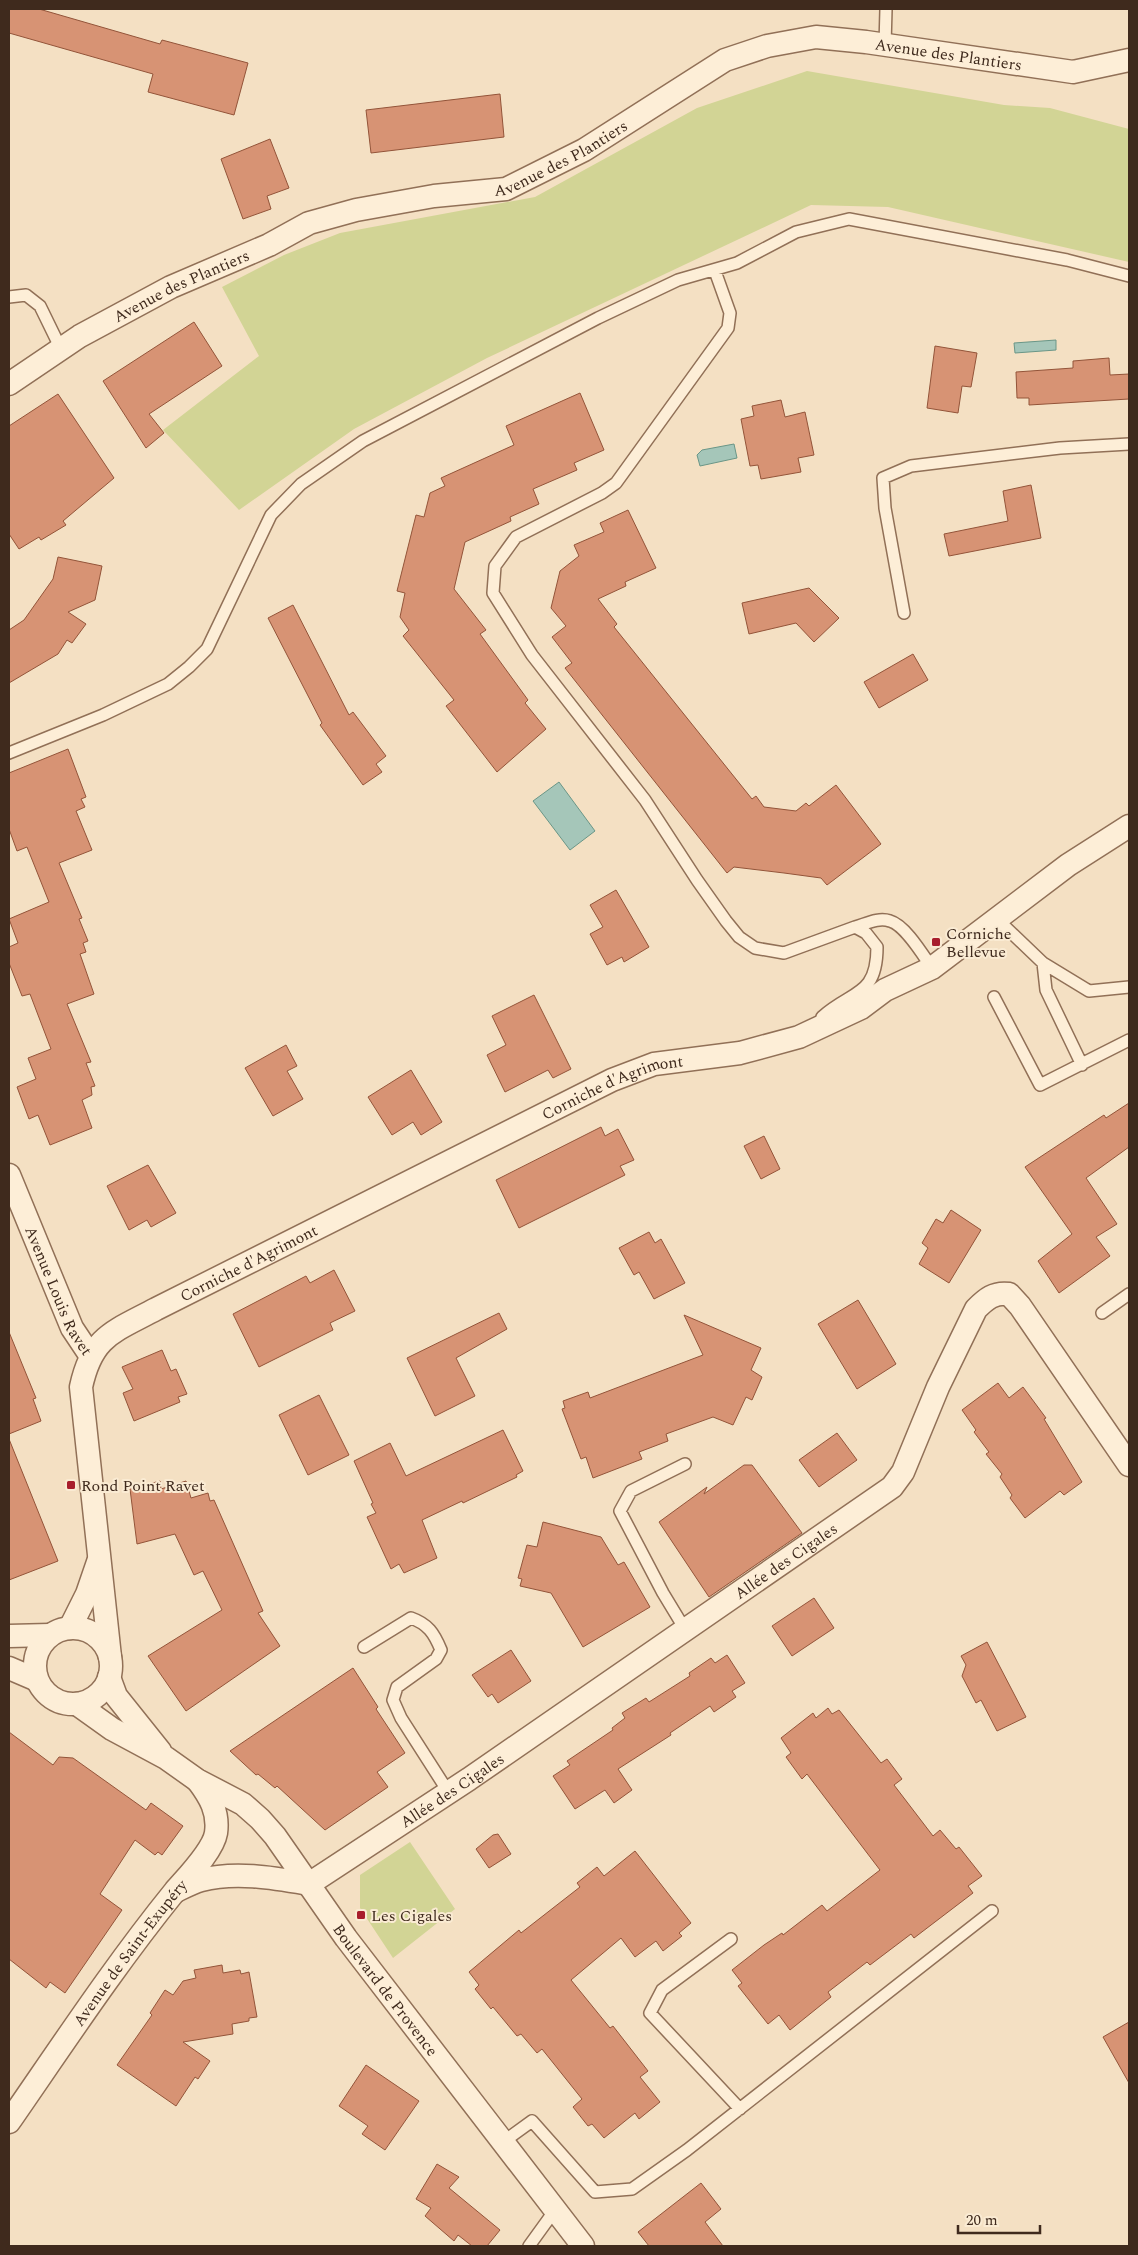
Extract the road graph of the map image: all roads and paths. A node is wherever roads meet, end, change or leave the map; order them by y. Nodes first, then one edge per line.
1 (886, 9) edge
2 (885, 45) junction
3 (1129, 60) edge
4 (715, 271) junction
5 (1129, 276) edge
6 (9, 297) edge
7 (61, 349) junction
8 (9, 384) edge
9 (1129, 444) edge
10 (904, 613) dead end
11 (9, 753) edge
12 (1129, 826) edge
13 (997, 919) junction
14 (855, 927) junction
15 (1042, 963) junction
16 (932, 968) junction
17 (1129, 986) edge
18 (994, 996) dead end
19 (799, 1037) junction
20 (1129, 1040) edge
21 (1082, 1065) junction
22 (9, 1175) edge
23 (1129, 1294) edge
24 (1102, 1312) dead end
25 (90, 1355) junction
26 (685, 1464) dead end
27 (1129, 1465) edge
28 (100, 1557) junction
29 (686, 1631) junction
30 (60, 1632) junction
31 (9, 1636) edge
32 (364, 1647) dead end
33 (109, 1667) junction
34 (9, 1668) edge
35 (38, 1680) junction
36 (77, 1704) junction
37 (166, 1758) junction
38 (197, 1780) junction
39 (449, 1793) junction
40 (309, 1884) junction
41 (175, 1892) junction
42 (992, 1911) dead end
43 (731, 1940) dead end
44 (740, 2109) junction
45 (9, 2122) edge
46 (503, 2142) junction
47 (555, 2210) junction
48 (529, 2246) edge
49 (583, 2246) edge

1 - 2 lane
2 - 3 street, Avenue des Plantiers
2 - 7 street, Avenue des Plantiers
4 - 5 lane
4 - 11 lane
4 - 14 lane
6 - 7 lane
7 - 8 street, Avenue des Plantiers
9 - 10 lane
12 - 13 street, Corniche d'Agrimont
13 - 15 lane
13 - 16 street, Corniche d'Agrimont
14 - 16 lane
14 - 19 lane
15 - 17 lane
15 - 21 lane
16 - 19 street, Corniche d'Agrimont
18 - 21 lane
19 - 25 street, Corniche d'Agrimont
20 - 21 lane
22 - 25 street, Avenue Louis Ravet
23 - 24 lane
25 - 28 street, Avenue Louis Ravet
26 - 29 lane
27 - 29 street, Allée des Cigales
28 - 30 street, Avenue Louis Ravet
28 - 33 street, Avenue Louis Ravet
29 - 39 street, Allée des Cigales
30 - 31 street
30 - 33 street
30 - 35 street
32 - 39 lane
33 - 36 street
33 - 37 street, Boulevard de Provence
34 - 35 street
35 - 36 street
36 - 37 street, Boulevard de Provence
37 - 38 street, Boulevard de Provence
38 - 40 street, Boulevard de Provence
38 - 41 street, Avenue de Saint-Exupéry
39 - 40 street, Allée des Cigales
40 - 41 street
40 - 46 street, Boulevard de Provence
41 - 45 street, Avenue de Saint-Exupéry
42 - 44 lane
43 - 44 lane
44 - 46 lane
46 - 47 street, Boulevard de Provence
47 - 48 lane
47 - 49 street, Boulevard de Provence

